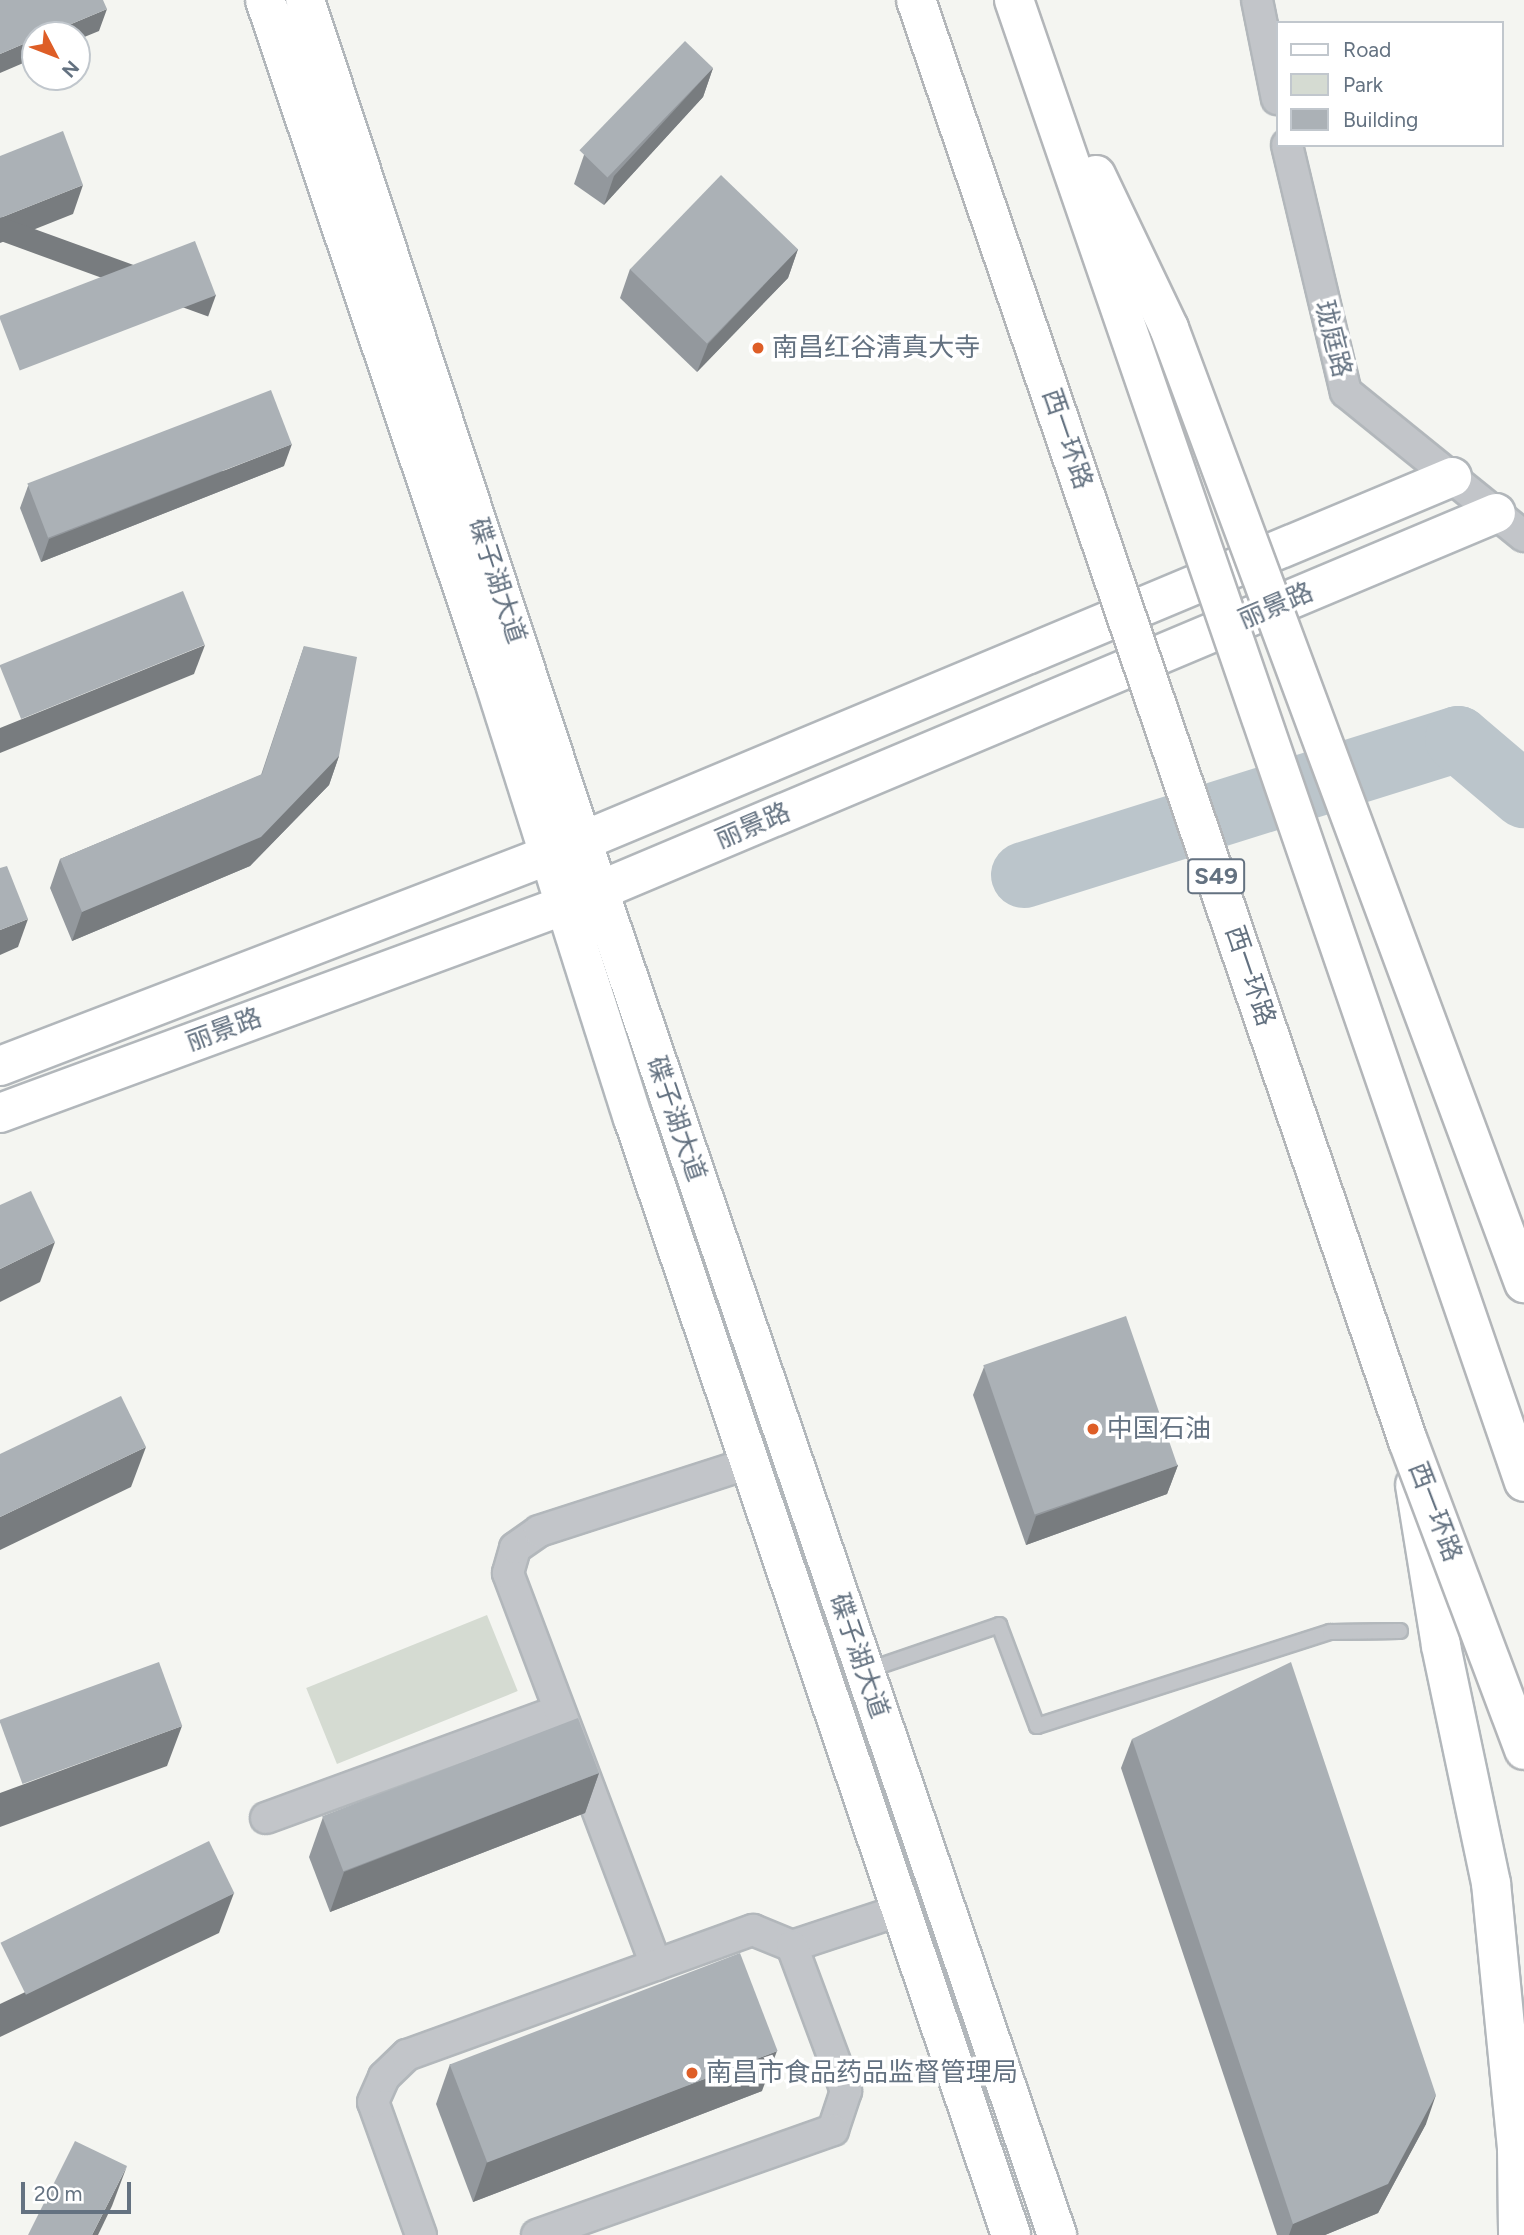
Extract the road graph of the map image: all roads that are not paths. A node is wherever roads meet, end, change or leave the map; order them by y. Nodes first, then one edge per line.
1 (265, 0) edge
2 (305, 0) edge
3 (916, 0) edge
4 (1257, 0) edge
5 (1016, 7) edge
6 (1276, 94) edge
7 (1286, 147) edge
8 (1452, 477) junction
9 (1510, 524) edge
10 (566, 848) junction
11 (582, 898) junction
12 (0, 1066) edge
13 (0, 1113) edge
14 (1524, 1283) edge
15 (1408, 1441) junction
16 (749, 1462) junction
17 (1524, 1482) edge
18 (1400, 1631) dead end
19 (864, 1672) junction
20 (559, 1711) junction
21 (1524, 1749) edge
22 (266, 1818) dead end
23 (901, 1910) junction
24 (792, 1946) junction
25 (656, 1965) junction
26 (421, 2235) edge
27 (537, 2235) edge
28 (1011, 2235) edge
29 (1057, 2235) edge
30 (1518, 2235) edge

1 - 10 main road, 碟子湖大道
2 - 10 main road, 碟子湖大道
3 - 15 main road, 西一环路 / S49, bridge
4 - 6 street
5 - 14 main road, bridge
5 - 17 main road, bridge
7 - 8 street, 珑庭路
8 - 9 street, 珑庭路
8 - 10 main road, 丽景路
9 - 11 main road, 丽景路
10 - 11 main road, 碟子湖大道
10 - 12 main road, 丽景路
11 - 13 main road, 丽景路
11 - 16 main road, 碟子湖大道
11 - 19 main road, 碟子湖大道
15 - 21 main road, 西一环路 / S49, bridge
15 - 30 main road, bridge
16 - 20 street
16 - 23 main road, 碟子湖大道
18 - 19 lane
19 - 29 main road, 碟子湖大道
20 - 22 street
20 - 25 street
23 - 24 street
23 - 28 main road, 碟子湖大道
24 - 25 street
24 - 27 street
25 - 26 street

